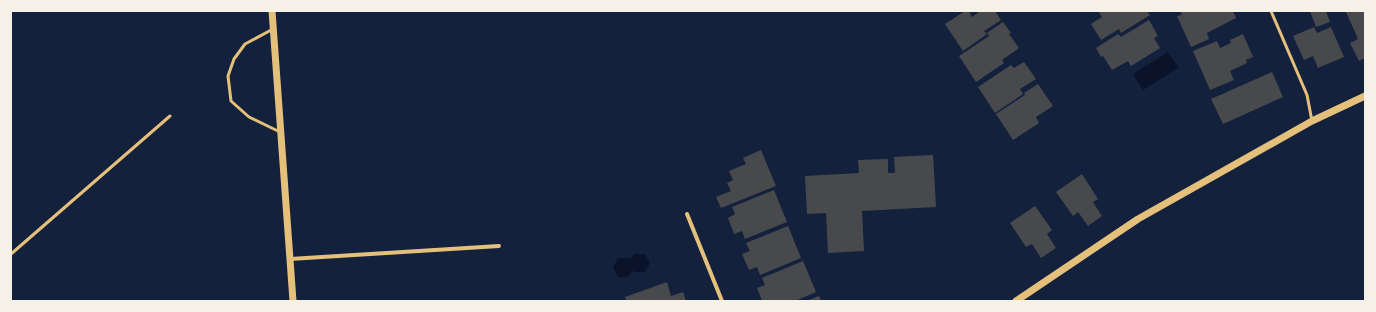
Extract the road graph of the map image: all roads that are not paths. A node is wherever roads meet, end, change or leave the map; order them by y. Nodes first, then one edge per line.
1 (272, 11) edge
2 (1271, 11) edge
3 (273, 29) junction
4 (1365, 96) edge
5 (170, 116) dead end
6 (1312, 121) junction
7 (280, 132) junction
8 (687, 214) dead end
9 (499, 246) dead end
10 (11, 254) edge
11 (289, 260) junction
12 (292, 301) edge
13 (722, 301) edge
14 (1016, 301) edge

1 - 3 street
2 - 6 lane
3 - 7 street
3 - 7 lane
4 - 6 street
5 - 10 lane
6 - 14 street
7 - 11 street
8 - 13 street
9 - 11 street
11 - 12 street

